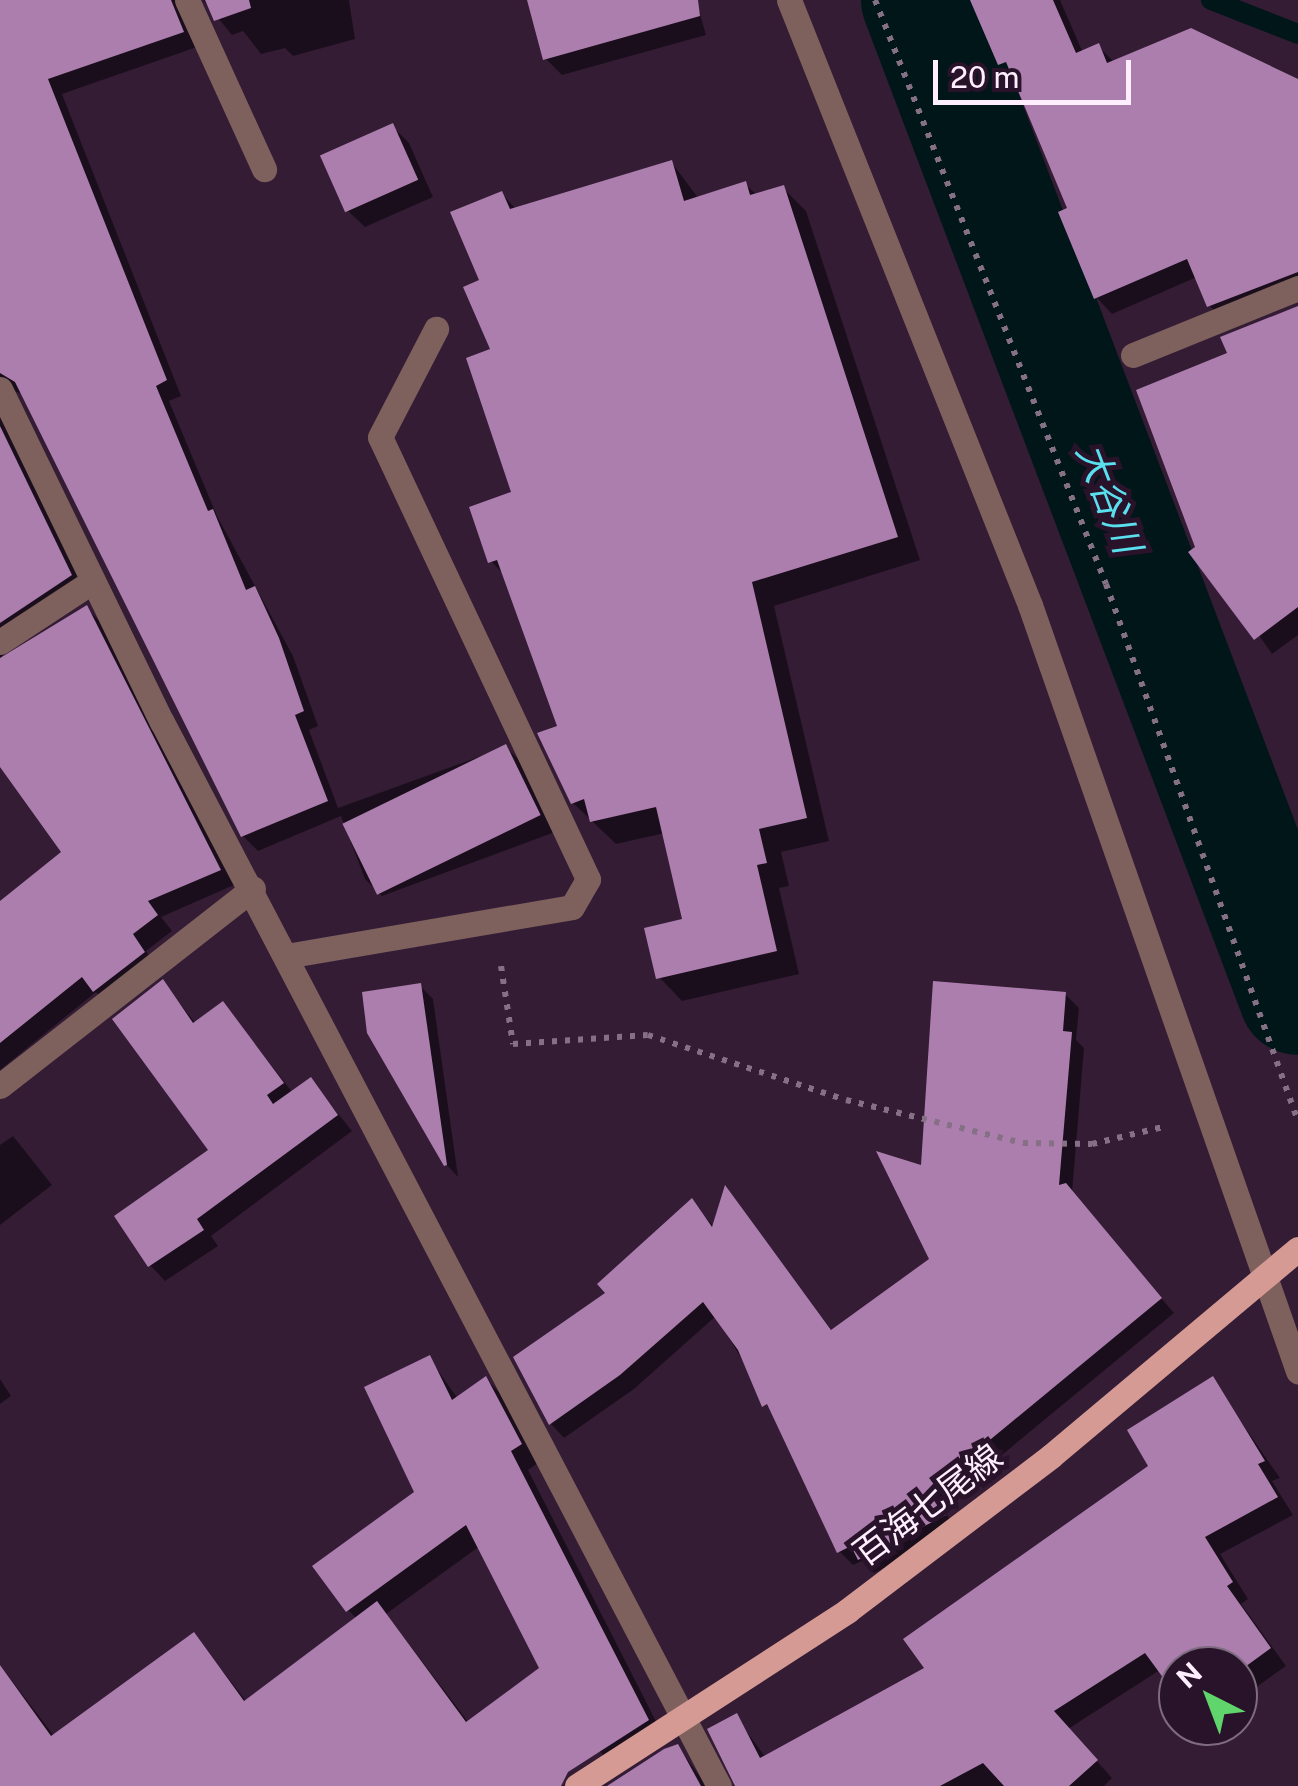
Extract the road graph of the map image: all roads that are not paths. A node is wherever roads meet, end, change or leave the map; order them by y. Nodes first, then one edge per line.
1 (187, 0) edge
2 (789, 0) edge
3 (264, 169) dead end
4 (1298, 288) edge
5 (436, 329) dead end
6 (1133, 355) dead end
7 (0, 389) edge
8 (93, 581) junction
9 (0, 642) edge
10 (253, 888) junction
11 (286, 956) junction
12 (0, 1086) edge
13 (1298, 1249) edge
14 (1267, 1278) junction
15 (1298, 1370) edge
16 (679, 1716) junction
17 (577, 1786) edge
18 (720, 1786) edge

1 - 3 street
2 - 14 street
4 - 6 street
5 - 11 street
7 - 8 street
8 - 9 street
8 - 10 street
10 - 11 street
10 - 12 street
11 - 16 street
13 - 14 main road, 百海七尾線
14 - 15 street
14 - 16 main road, 百海七尾線
16 - 17 main road, 百海七尾線
16 - 18 street

